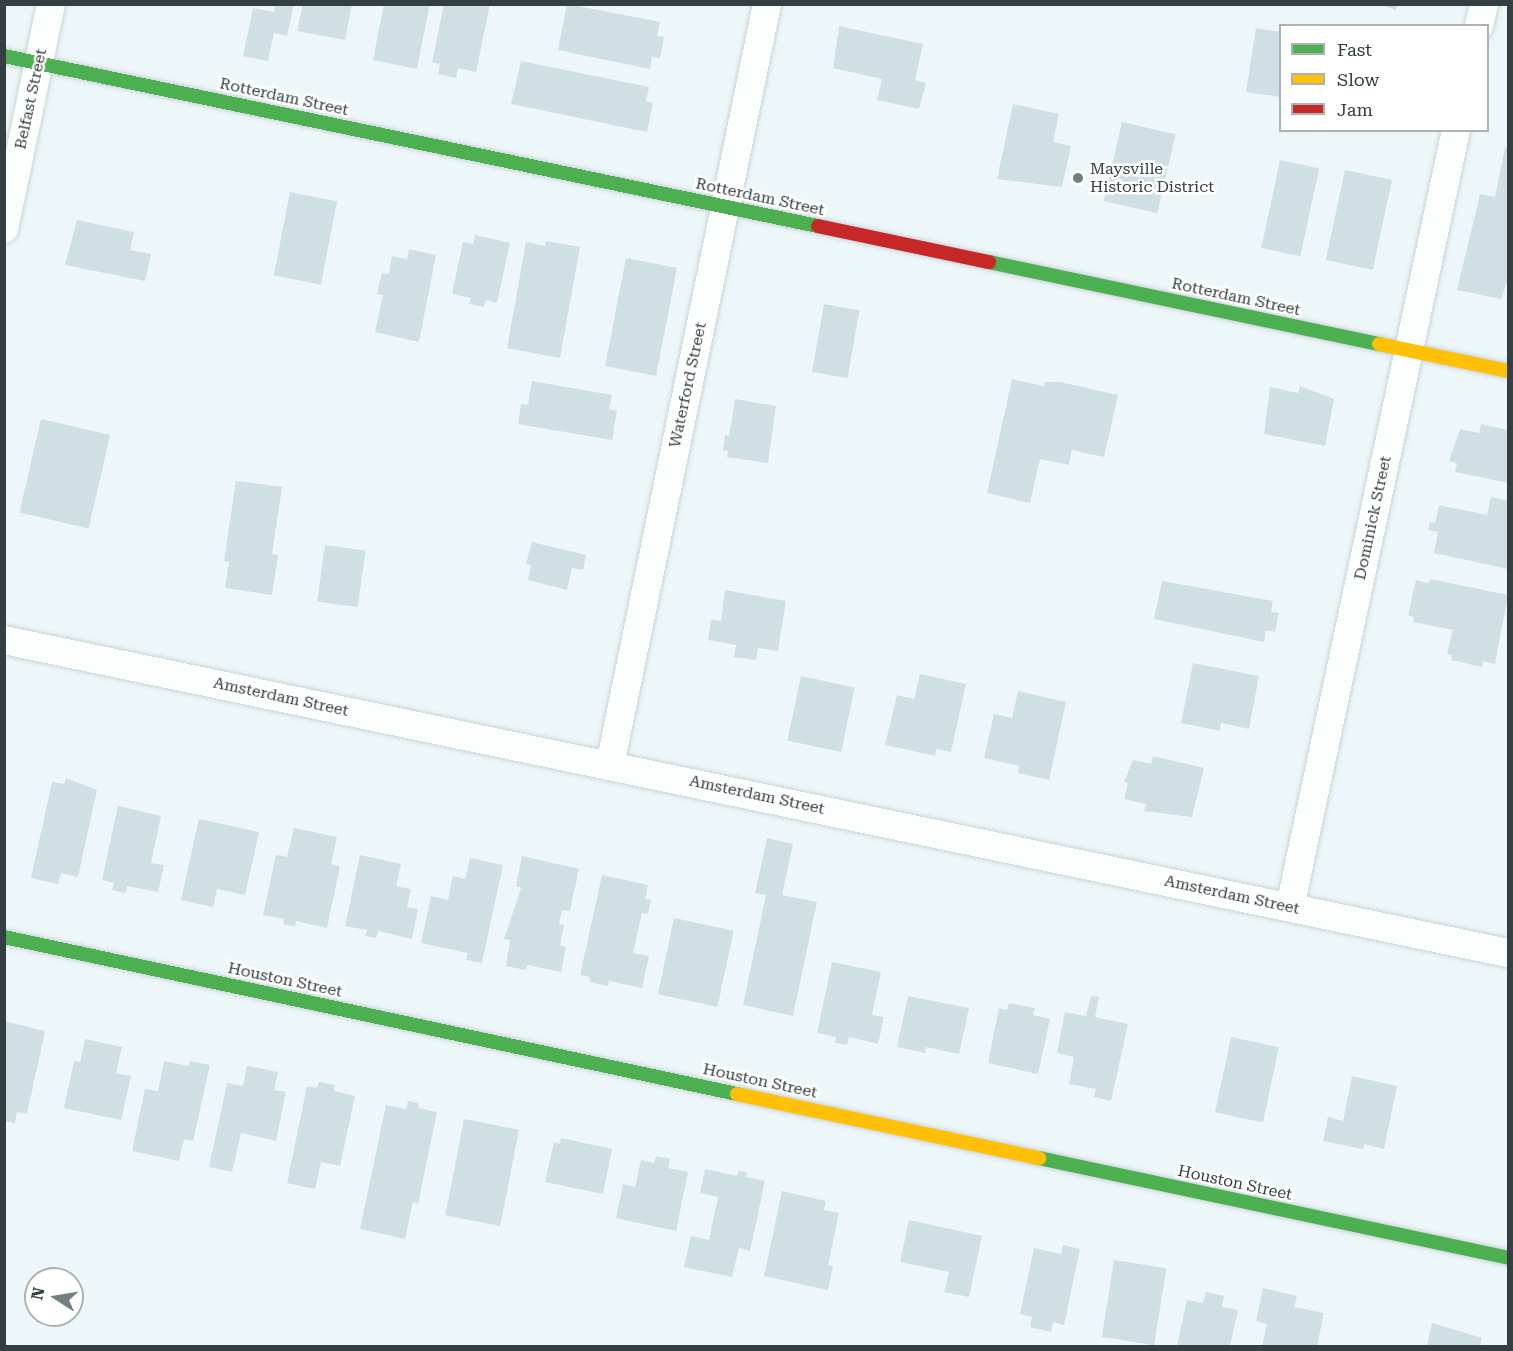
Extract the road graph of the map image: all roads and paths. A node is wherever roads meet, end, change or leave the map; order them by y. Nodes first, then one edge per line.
1 (51, 4) edge
2 (767, 4) edge
3 (1484, 4) edge
4 (1479, 24) edge
5 (4, 56) edge
6 (39, 63) junction
7 (1456, 132) edge
8 (725, 206) junction
9 (4, 229) edge
10 (1408, 350) junction
11 (1509, 371) edge
12 (4, 640) edge
13 (610, 765) junction
14 (1290, 907) junction
15 (4, 937) edge
16 (1509, 953) edge
17 (1509, 1258) edge

1 - 6 street, Belfast Street
2 - 8 street, Waterford Street
3 - 4 street
5 - 6 street, Rotterdam Street
6 - 8 street, Rotterdam Street
6 - 9 street, Belfast Street
7 - 10 street, Dominick Street
8 - 10 street, Rotterdam Street
8 - 13 street, Waterford Street
10 - 11 street, Rotterdam Street
10 - 14 street, Dominick Street
12 - 13 street, Amsterdam Street
13 - 14 street, Amsterdam Street
14 - 16 street, Amsterdam Street
15 - 17 street, Houston Street

